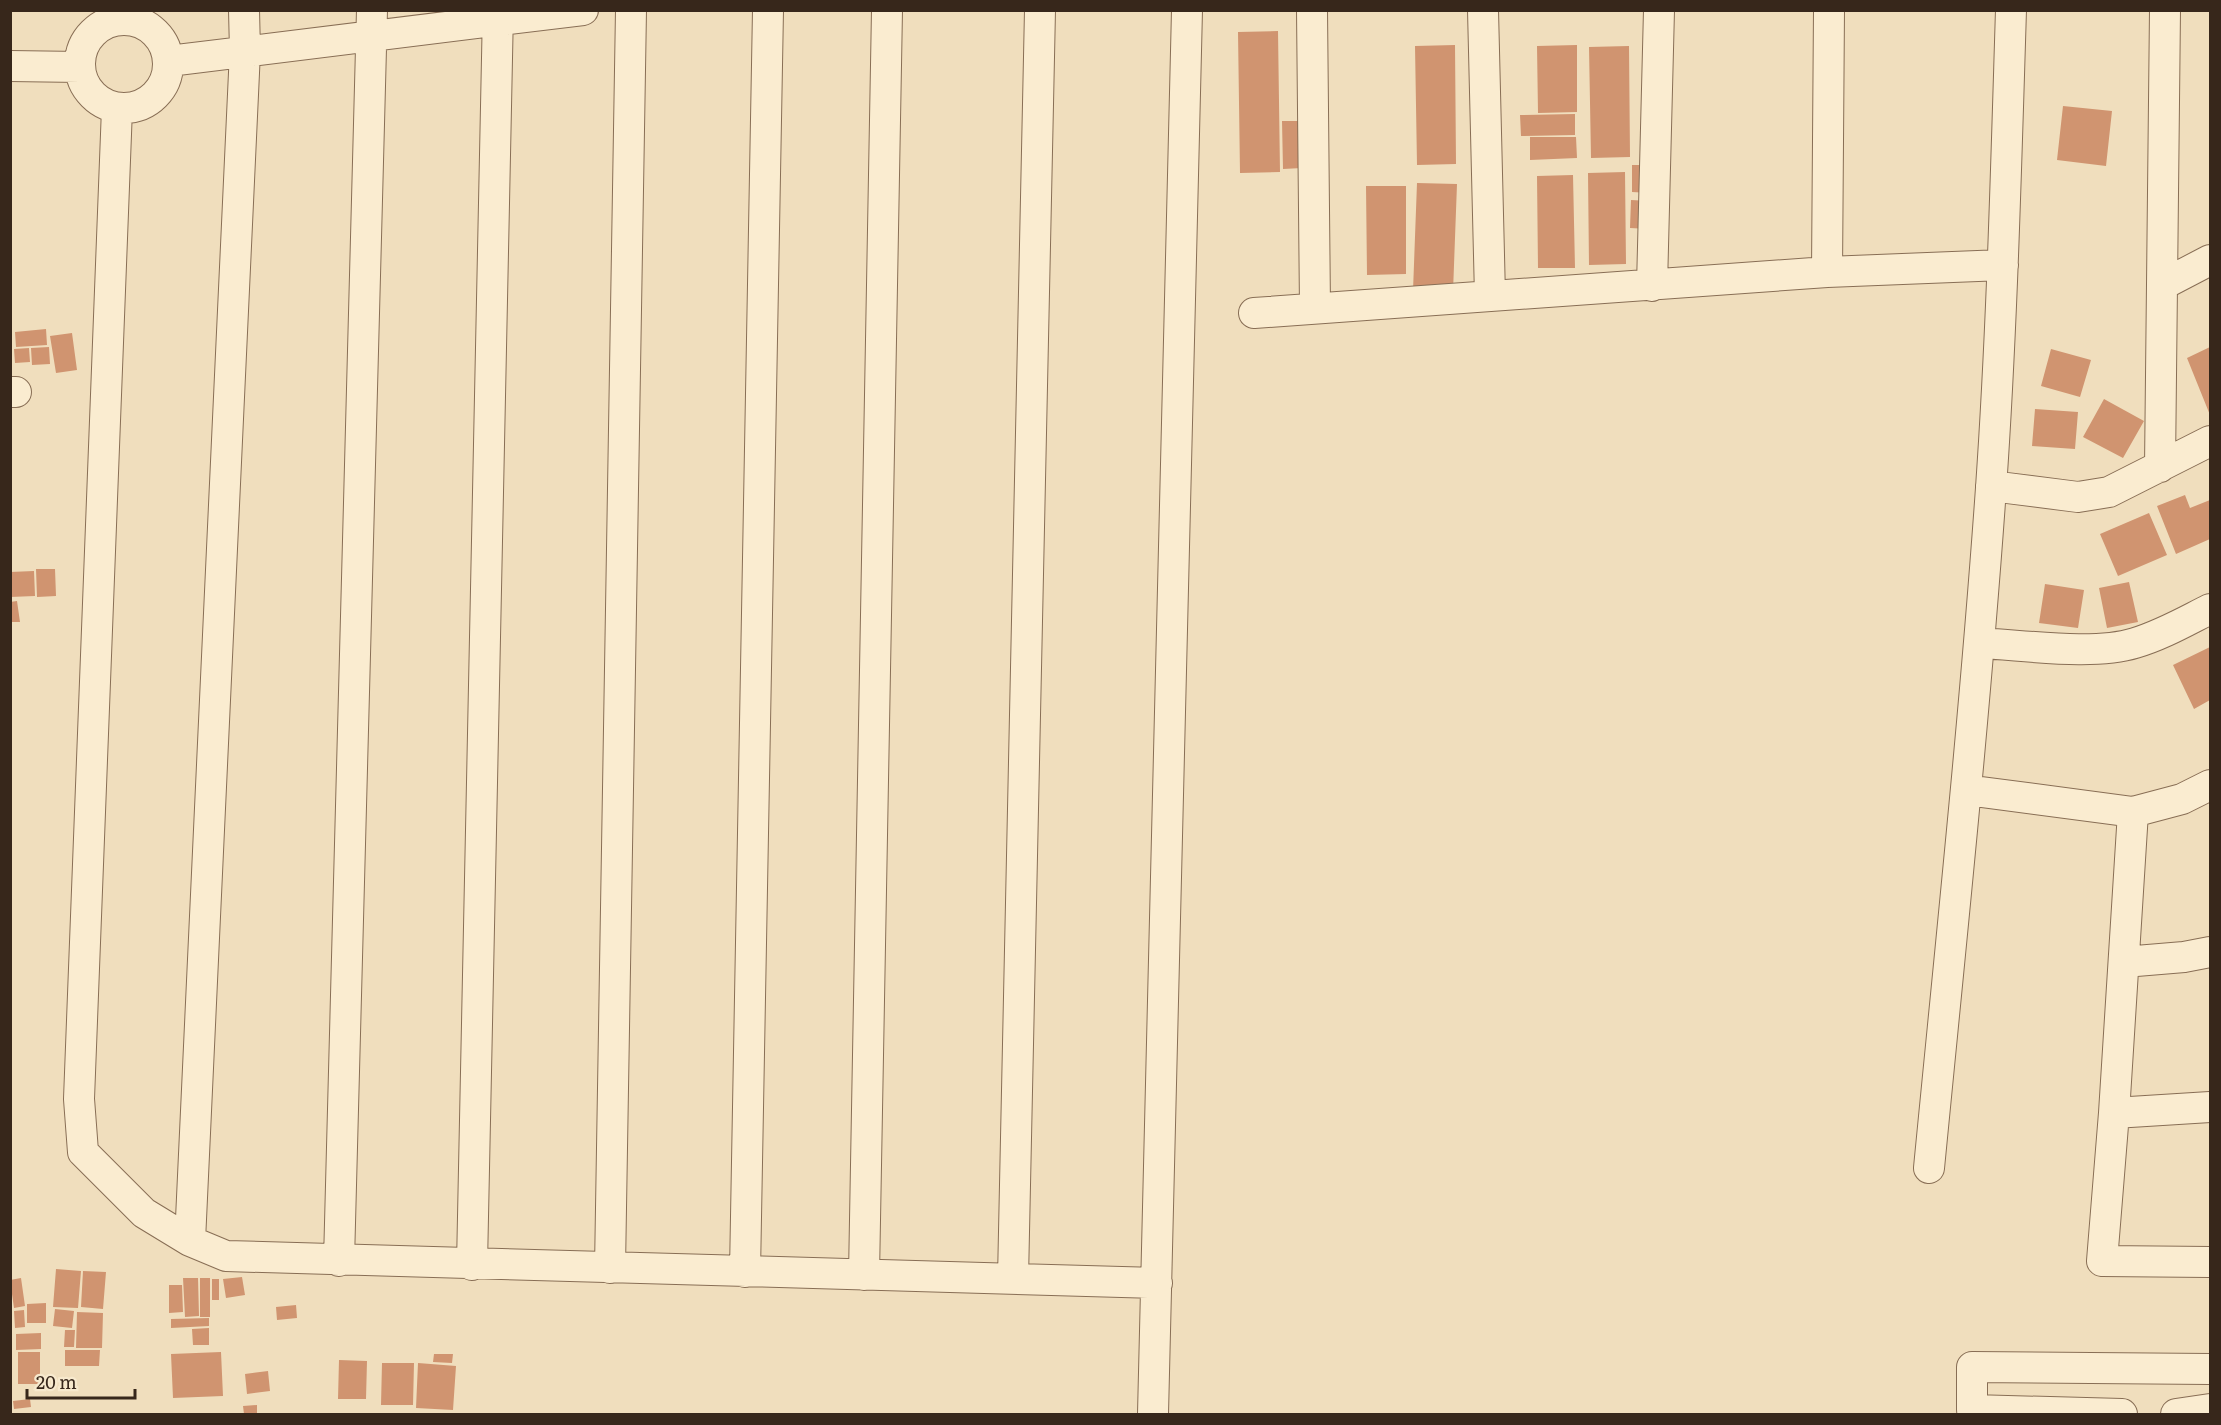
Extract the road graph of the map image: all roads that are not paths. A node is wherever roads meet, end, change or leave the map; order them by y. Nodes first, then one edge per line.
1 (244, 10) edge
2 (583, 10) edge
3 (631, 10) edge
4 (768, 10) edge
5 (887, 10) edge
6 (1040, 10) edge
7 (1187, 10) edge
8 (1312, 10) edge
9 (1483, 10) edge
10 (1659, 10) edge
11 (1829, 10) edge
12 (2011, 10) edge
13 (2165, 10) edge
14 (112, 16) edge
15 (499, 16) edge
16 (372, 23) edge
17 (245, 51) junction
18 (169, 61) junction
19 (10, 66) edge
20 (80, 67) junction
21 (117, 108) junction
22 (2211, 260) edge
23 (2003, 265) junction
24 (1827, 272) junction
25 (2163, 284) junction
26 (1652, 286) junction
27 (1490, 296) junction
28 (1315, 308) junction
29 (1254, 313) dead end
30 (2211, 441) edge
31 (2160, 467) junction
32 (1991, 486) junction
33 (2211, 609) edge
34 (1979, 643) junction
35 (2211, 785) edge
36 (1966, 790) junction
37 (2133, 812) junction
38 (2211, 952) edge
39 (2124, 962) junction
40 (2211, 1107) edge
41 (2114, 1113) junction
42 (1929, 1168) dead end
43 (190, 1241) junction
44 (339, 1261) junction
45 (2211, 1262) edge
46 (472, 1265) junction
47 (609, 1268) junction
48 (745, 1272) junction
49 (864, 1275) junction
50 (1013, 1279) junction
51 (1157, 1283) junction
52 (2211, 1369) edge
53 (2211, 1409) edge
54 (1153, 1414) edge
55 (2122, 1414) edge
56 (2176, 1414) edge

1 - 17 street
2 - 15 street
3 - 47 street
4 - 48 street
5 - 49 street
6 - 50 street
7 - 51 street
8 - 28 street
9 - 27 street
10 - 26 street
11 - 24 street
12 - 23 street
13 - 25 street
14 - 18 street
14 - 20 street
15 - 16 street
15 - 46 street
16 - 17 street
16 - 44 street
17 - 18 street
17 - 43 street
18 - 21 street
19 - 20 street
20 - 21 street
21 - 43 street
22 - 25 street
23 - 24 street
23 - 32 street
24 - 26 street
25 - 31 street
26 - 27 street
27 - 28 street
28 - 29 street
30 - 31 street
31 - 32 street
32 - 34 street
33 - 34 street
34 - 36 street
35 - 37 street
36 - 37 street
36 - 42 street
37 - 39 street
38 - 39 street
39 - 41 street
40 - 41 street
41 - 45 street
43 - 44 street
44 - 46 street
46 - 47 street
47 - 48 street
48 - 49 street
49 - 50 street
50 - 51 street
51 - 54 street
52 - 55 street
53 - 56 street

